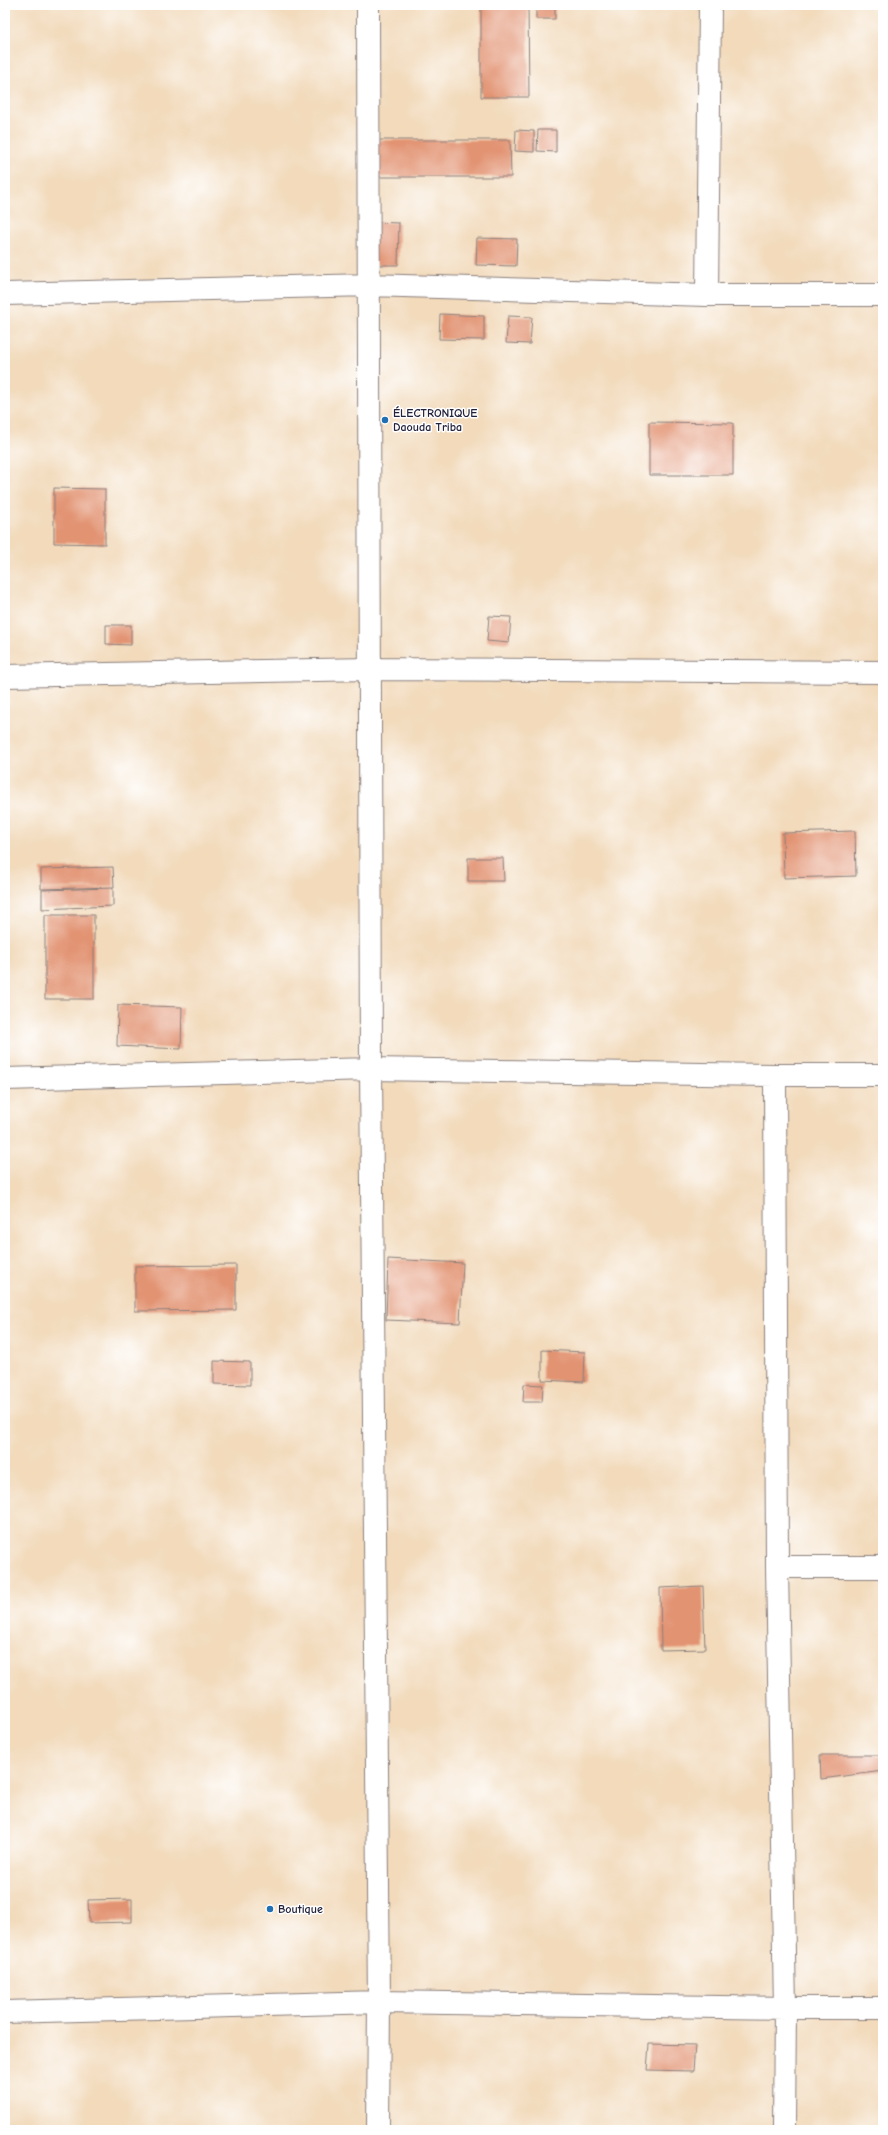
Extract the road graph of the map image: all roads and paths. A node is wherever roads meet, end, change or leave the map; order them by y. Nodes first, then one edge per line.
1 (368, 5) edge
2 (710, 5) edge
3 (369, 285) junction
4 (5, 294) edge
5 (707, 295) junction
6 (883, 295) edge
7 (370, 669) junction
8 (883, 672) edge
9 (5, 676) edge
10 (371, 1069) junction
11 (883, 1075) edge
12 (774, 1076) junction
13 (5, 1079) edge
14 (883, 1566) edge
15 (777, 1567) junction
16 (379, 2002) junction
17 (785, 2008) junction
18 (883, 2008) edge
19 (5, 2012) edge
20 (378, 2130) edge
21 (784, 2130) edge

1 - 3 street
2 - 5 street
3 - 4 street
3 - 5 street
3 - 7 street
5 - 6 street
7 - 8 street
7 - 9 street
7 - 10 street
10 - 12 street
10 - 13 street
10 - 16 street
11 - 12 street
12 - 15 street
14 - 15 street
15 - 17 street
16 - 17 street
16 - 19 street
16 - 20 street
17 - 18 street
17 - 21 street

